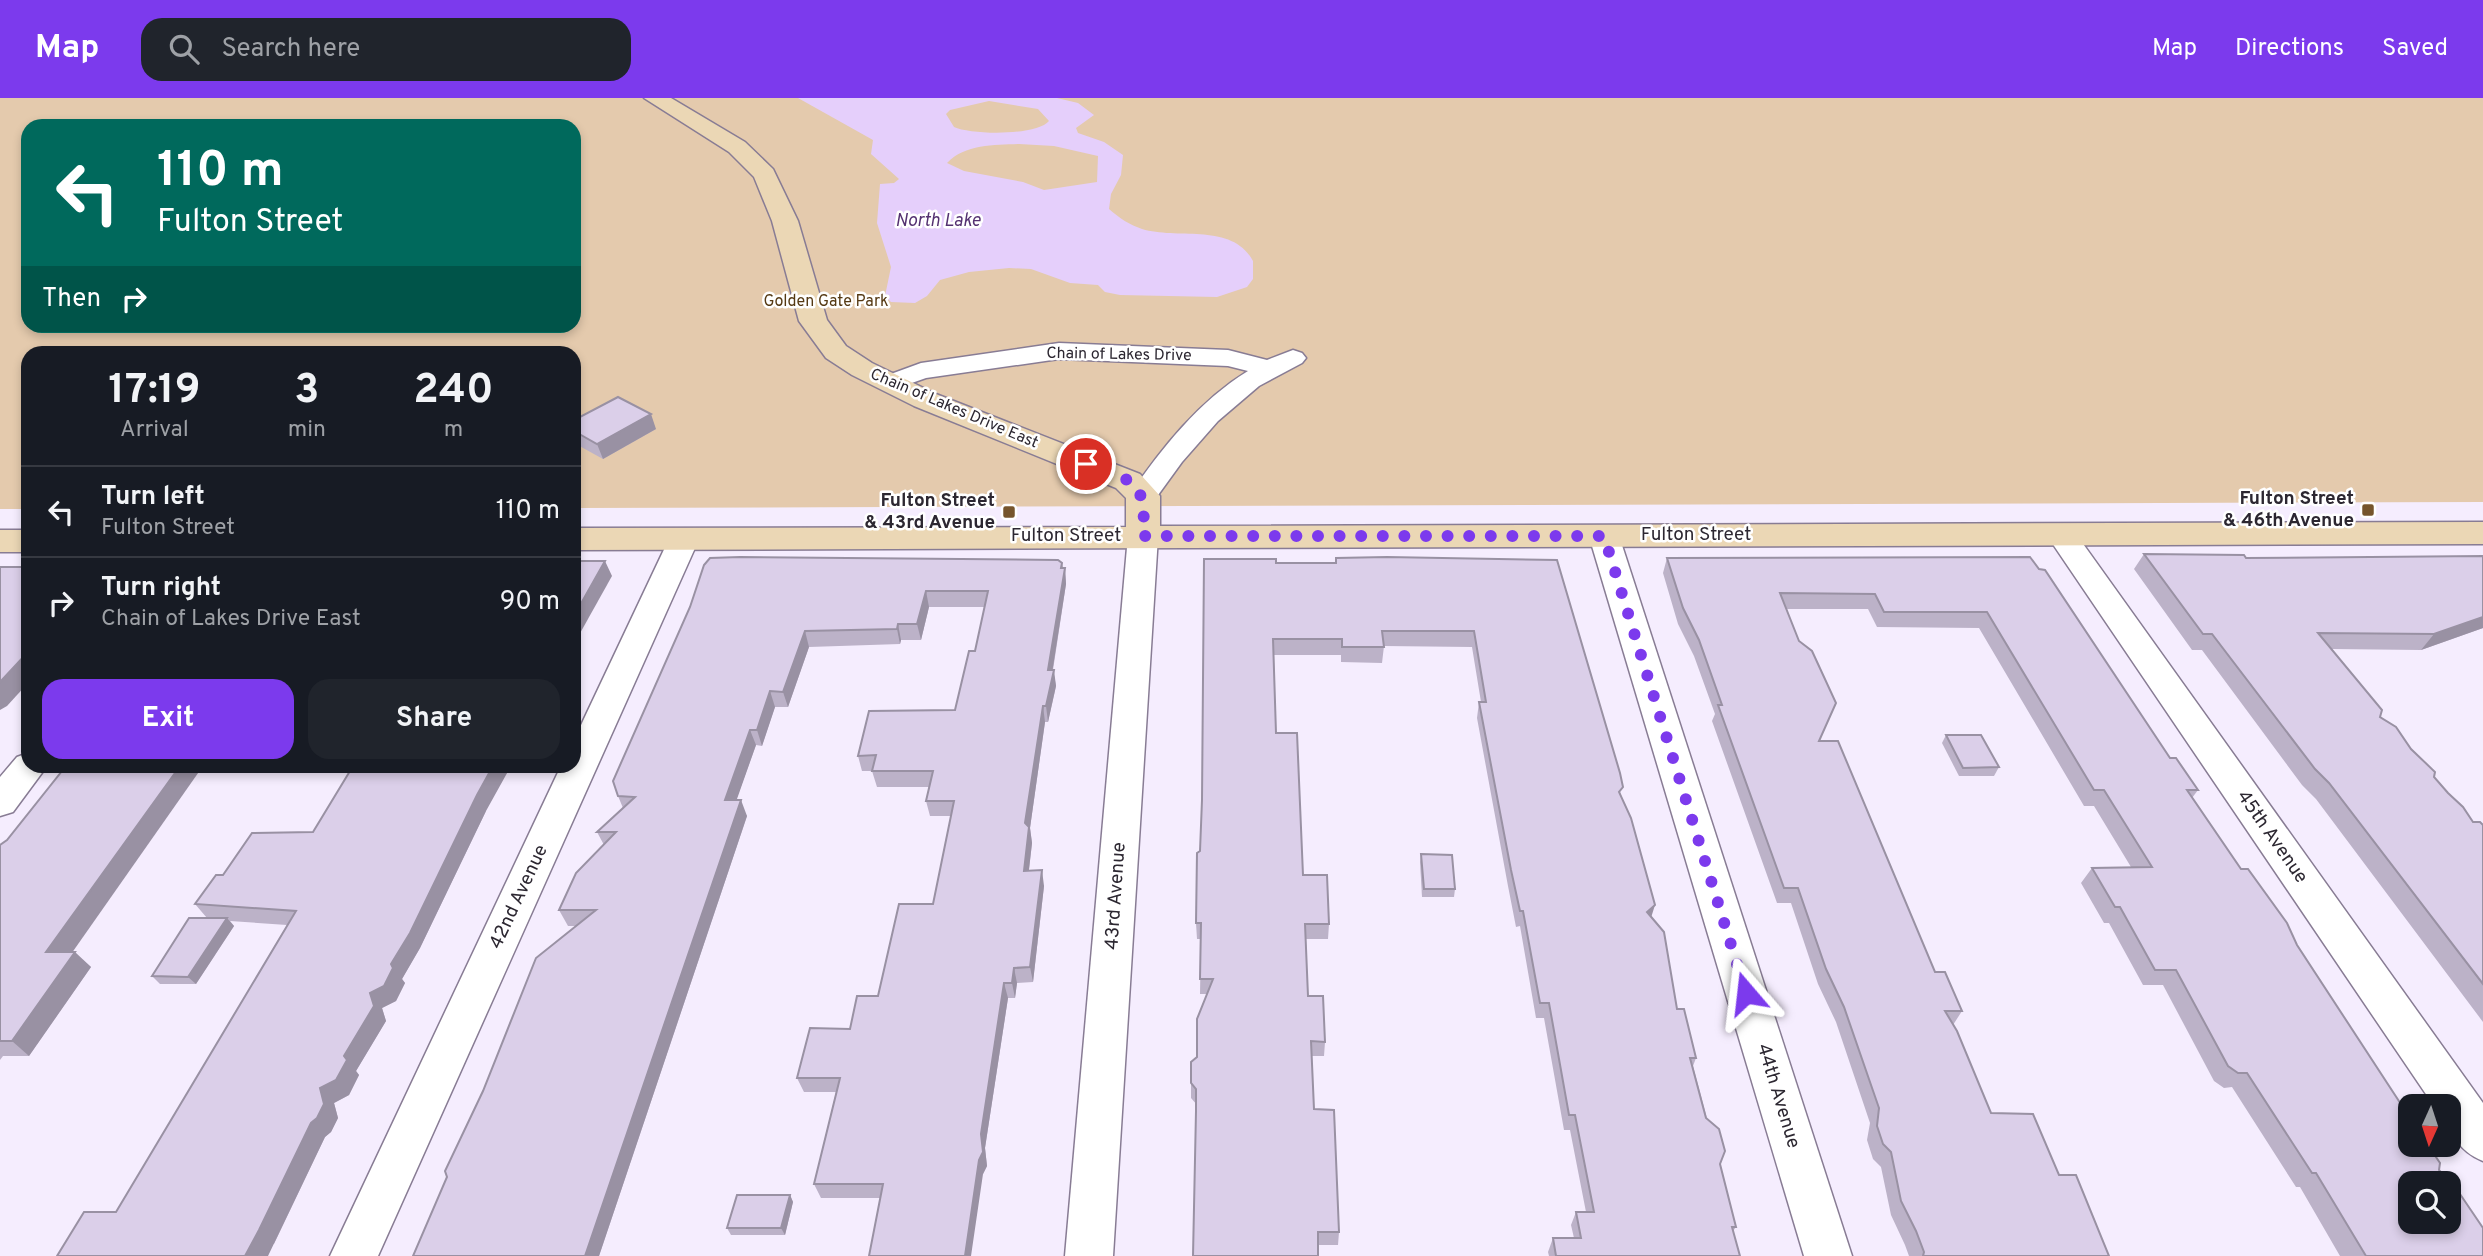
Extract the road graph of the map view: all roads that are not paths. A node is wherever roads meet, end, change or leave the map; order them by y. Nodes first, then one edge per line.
1 (655, 98) edge
2 (1293, 358) dead end
3 (1267, 368) junction
4 (889, 383) junction
5 (1143, 496) junction
6 (2483, 533) edge
7 (2061, 534) junction
8 (1143, 536) junction
9 (1604, 536) junction
10 (684, 538) junction
11 (581, 539) edge
12 (0, 541) edge
13 (21, 541) edge
14 (581, 763) edge
15 (24, 773) edge
16 (576, 773) edge
17 (0, 802) edge
18 (2483, 1140) edge
19 (355, 1256) edge
20 (1089, 1256) edge
21 (1828, 1256) edge

1 - 4 main road, Chain of Lakes Drive East
2 - 3 street
3 - 4 street, Chain of Lakes Drive
3 - 5 street
4 - 5 main road, Chain of Lakes Drive East
5 - 8 main road
6 - 7 main road, Fulton Street
7 - 9 main road, Fulton Street
7 - 18 street, 45th Avenue
8 - 9 main road, Fulton Street
8 - 10 main road, Fulton Street
8 - 20 street, 43rd Avenue
9 - 21 street, 44th Avenue
10 - 11 main road, Fulton Street
10 - 14 street, 42nd Avenue
12 - 13 main road
15 - 17 street
16 - 19 street, 42nd Avenue

